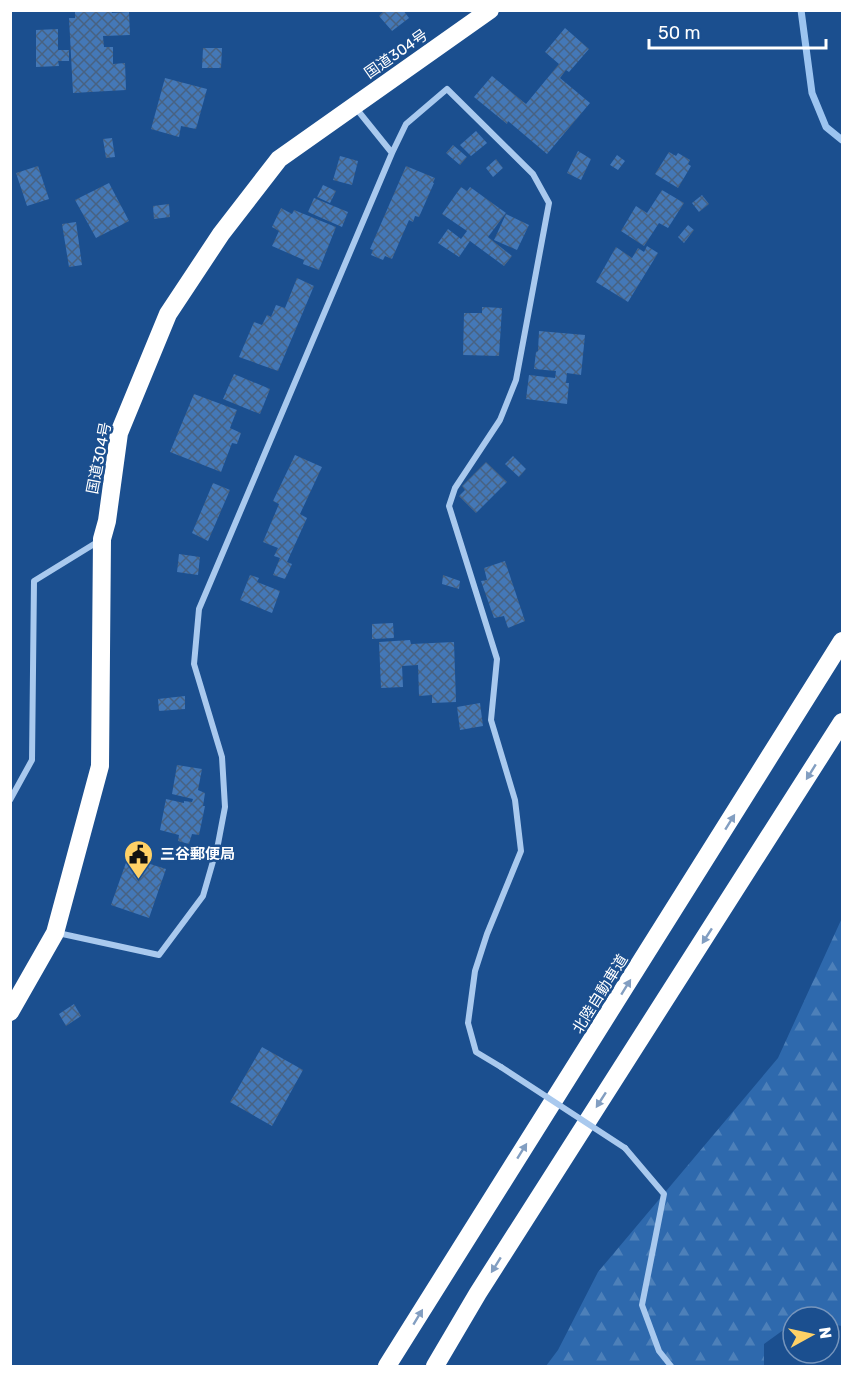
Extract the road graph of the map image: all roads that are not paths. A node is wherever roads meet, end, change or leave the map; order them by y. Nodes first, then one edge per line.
1 (490, 10) edge
2 (354, 105) junction
3 (392, 153) junction
4 (102, 539) junction
5 (843, 642) edge
6 (843, 722) edge
7 (10, 800) edge
8 (55, 933) junction
9 (10, 1012) edge
10 (387, 1366) edge
11 (435, 1366) edge
12 (671, 1366) edge

1 - 2 highway, 国道304号
2 - 3 street
2 - 4 highway, 国道304号
3 - 8 street
3 - 12 street, bridge
4 - 7 street
4 - 8 highway, 国道304号
10 -> 5 highway, 北陸自動車道
6 -> 11 highway
8 - 9 highway, 国道304号

